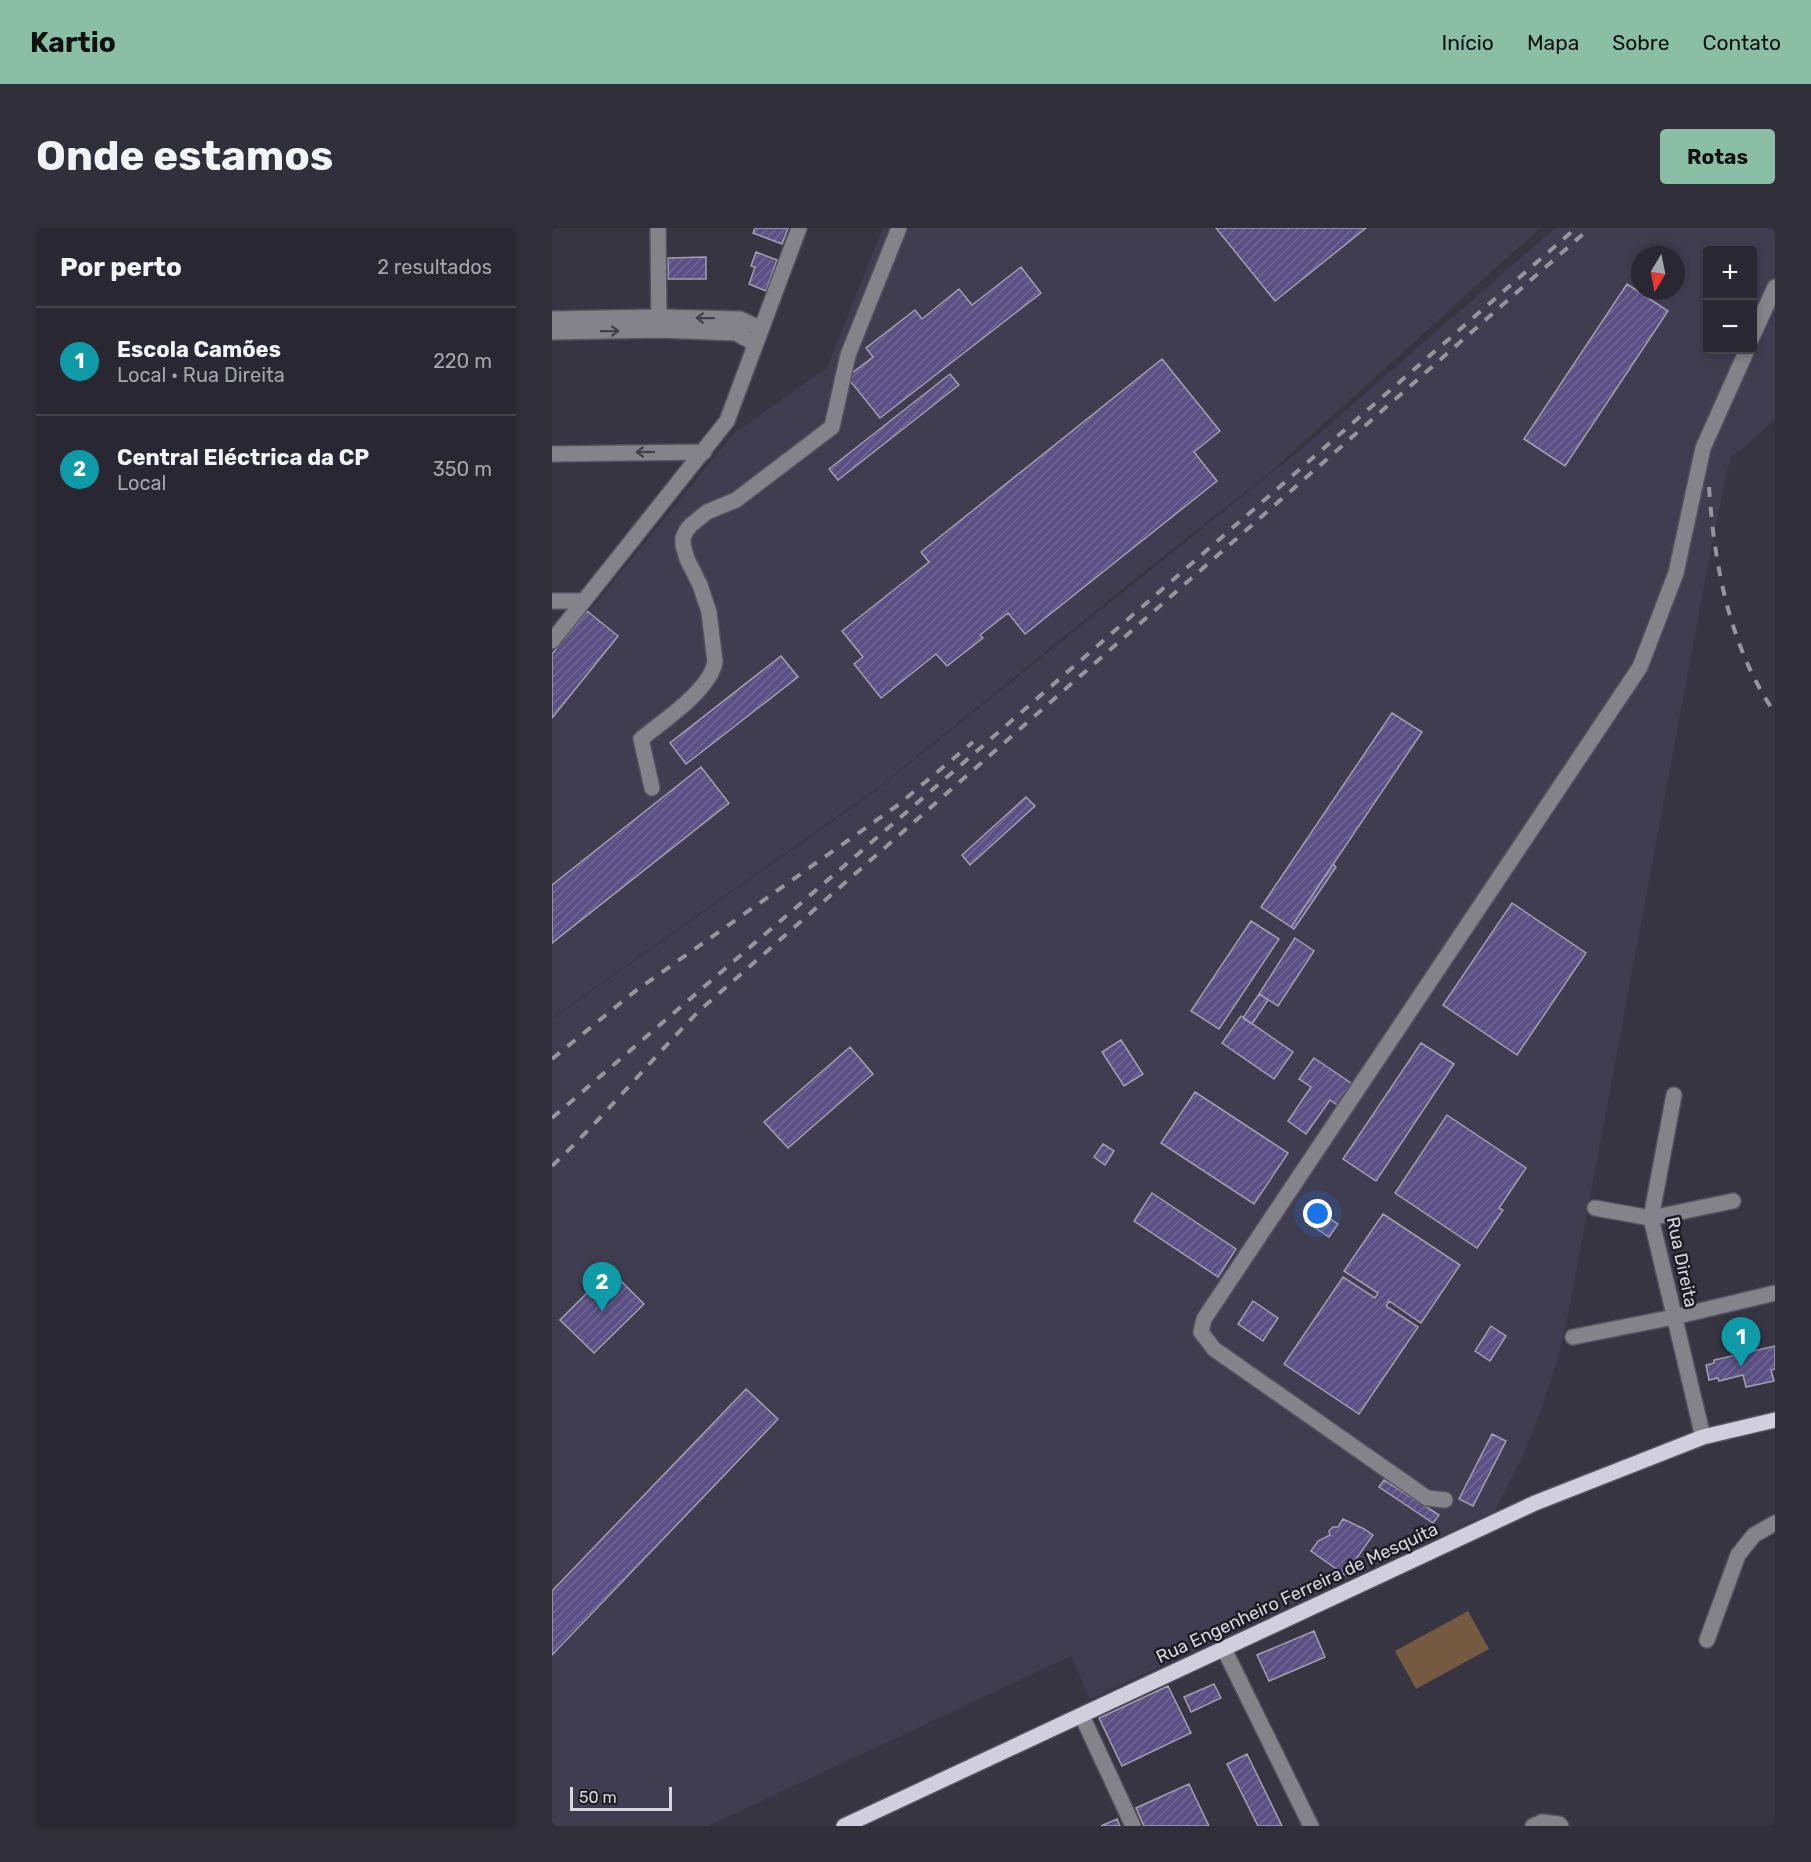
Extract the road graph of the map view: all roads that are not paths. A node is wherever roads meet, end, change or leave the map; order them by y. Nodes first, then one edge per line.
1 (658, 228) edge
2 (800, 228) edge
3 (899, 228) edge
4 (1775, 287) edge
5 (552, 319) edge
6 (659, 324) junction
7 (1757, 326) edge
8 (761, 329) junction
9 (552, 332) edge
10 (755, 344) junction
11 (1745, 354) edge
12 (704, 452) junction
13 (552, 454) edge
14 (552, 601) edge
15 (583, 601) junction
16 (552, 641) edge
17 (652, 788) dead end
18 (1674, 1095) dead end
19 (1733, 1201) dead end
20 (1594, 1208) dead end
21 (1651, 1218) junction
22 (1775, 1293) edge
23 (1674, 1317) junction
24 (1573, 1337) dead end
25 (1775, 1420) edge
26 (1703, 1437) junction
27 (1445, 1500) dead end
28 (1775, 1523) edge
29 (1707, 1640) dead end
30 (1224, 1649) junction
31 (1082, 1716) junction
32 (844, 1826) edge
33 (1133, 1826) edge
34 (1311, 1826) edge
35 (1533, 1826) edge
36 (1561, 1826) edge

1 - 6 street
2 - 8 street
3 - 17 street
4 - 7 street
5 - 6 street
8 -> 6 street
9 -> 6 street
6 - 10 street
8 - 10 street
10 - 12 street
11 - 27 street
12 -> 13 street
12 - 15 street
14 - 15 street
15 - 16 street
18 - 21 street, Rua Direita
19 - 21 street
20 - 21 street
21 - 23 street, Rua Direita
22 - 23 street
23 - 24 street
23 - 26 street, Rua Direita
25 - 26 main road, Rua Engenheiro Ferreira de Mesquita
26 - 30 main road, Rua Engenheiro Ferreira de Mesquita
28 - 29 street
30 - 31 main road, Rua Engenheiro Ferreira de Mesquita
30 - 34 street
31 - 32 main road, Rua Engenheiro Ferreira de Mesquita
31 - 33 street
35 - 36 street

